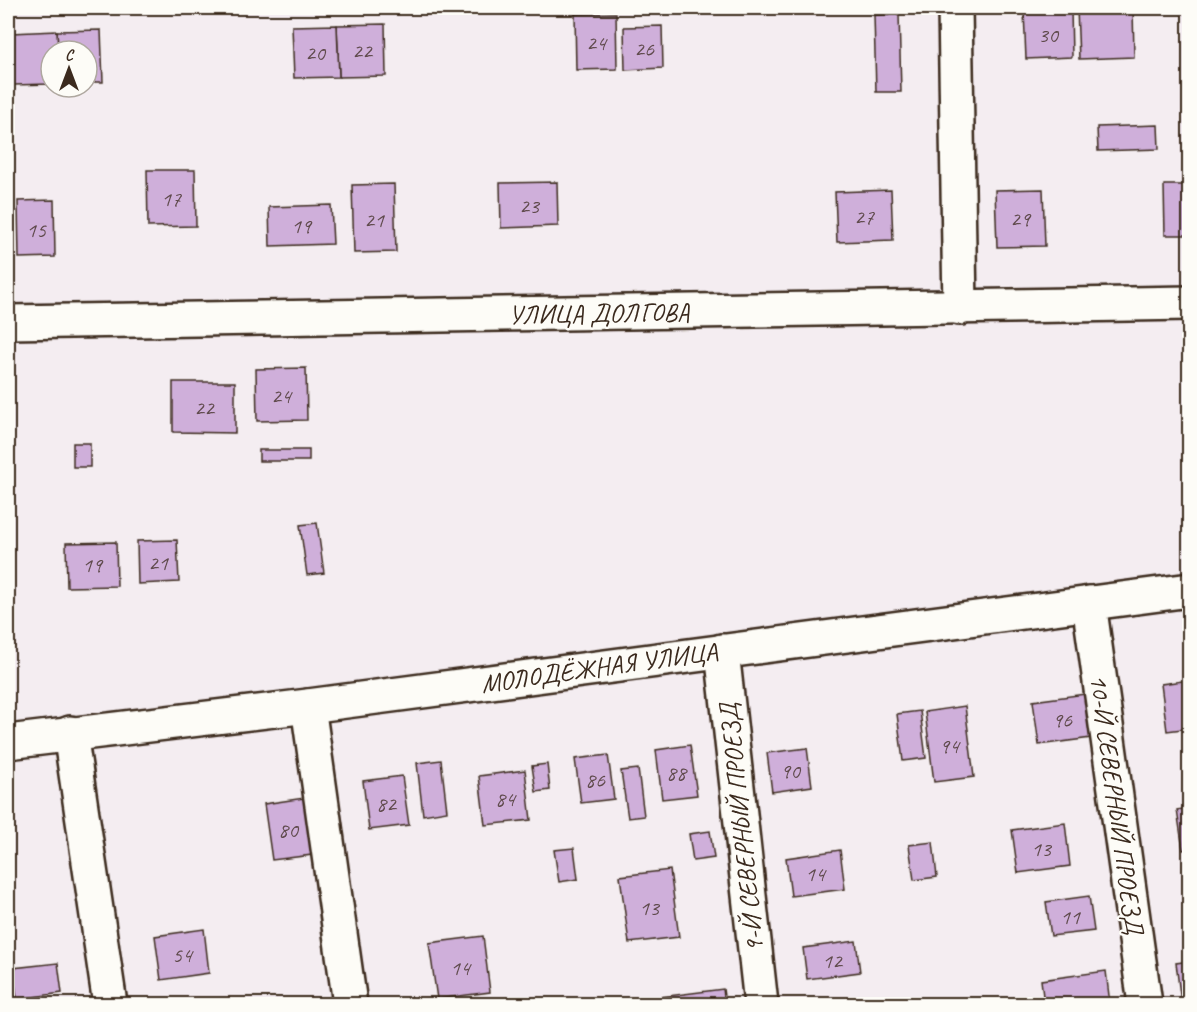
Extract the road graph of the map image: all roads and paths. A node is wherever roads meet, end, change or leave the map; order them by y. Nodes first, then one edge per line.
1 (955, 8) edge
2 (1190, 303) edge
3 (960, 308) junction
4 (8, 322) edge
5 (1190, 590) edge
6 (1089, 603) junction
7 (722, 651) junction
8 (308, 705) junction
9 (70, 733) junction
10 (8, 741) edge
11 (110, 1005) edge
12 (350, 1005) edge
13 (761, 1005) edge
14 (1145, 1005) edge

1 - 3 street
2 - 3 street, УЛИЦА ДОЛГОВА
3 - 4 street, УЛИЦА ДОЛГОВА
5 - 6 street, МОЛОДЁЖНАЯ УЛИЦА
6 - 7 street, МОЛОДЁЖНАЯ УЛИЦА
6 - 14 street, 10-Й СЕВЕРНЫЙ ПРОЕЗД
7 - 8 street, МОЛОДЁЖНАЯ УЛИЦА
7 - 13 street, 9-Й СЕВЕРНЫЙ ПРОЕЗД
8 - 9 street, МОЛОДЁЖНАЯ УЛИЦА
8 - 12 street
9 - 10 street, МОЛОДЁЖНАЯ УЛИЦА
9 - 11 street

